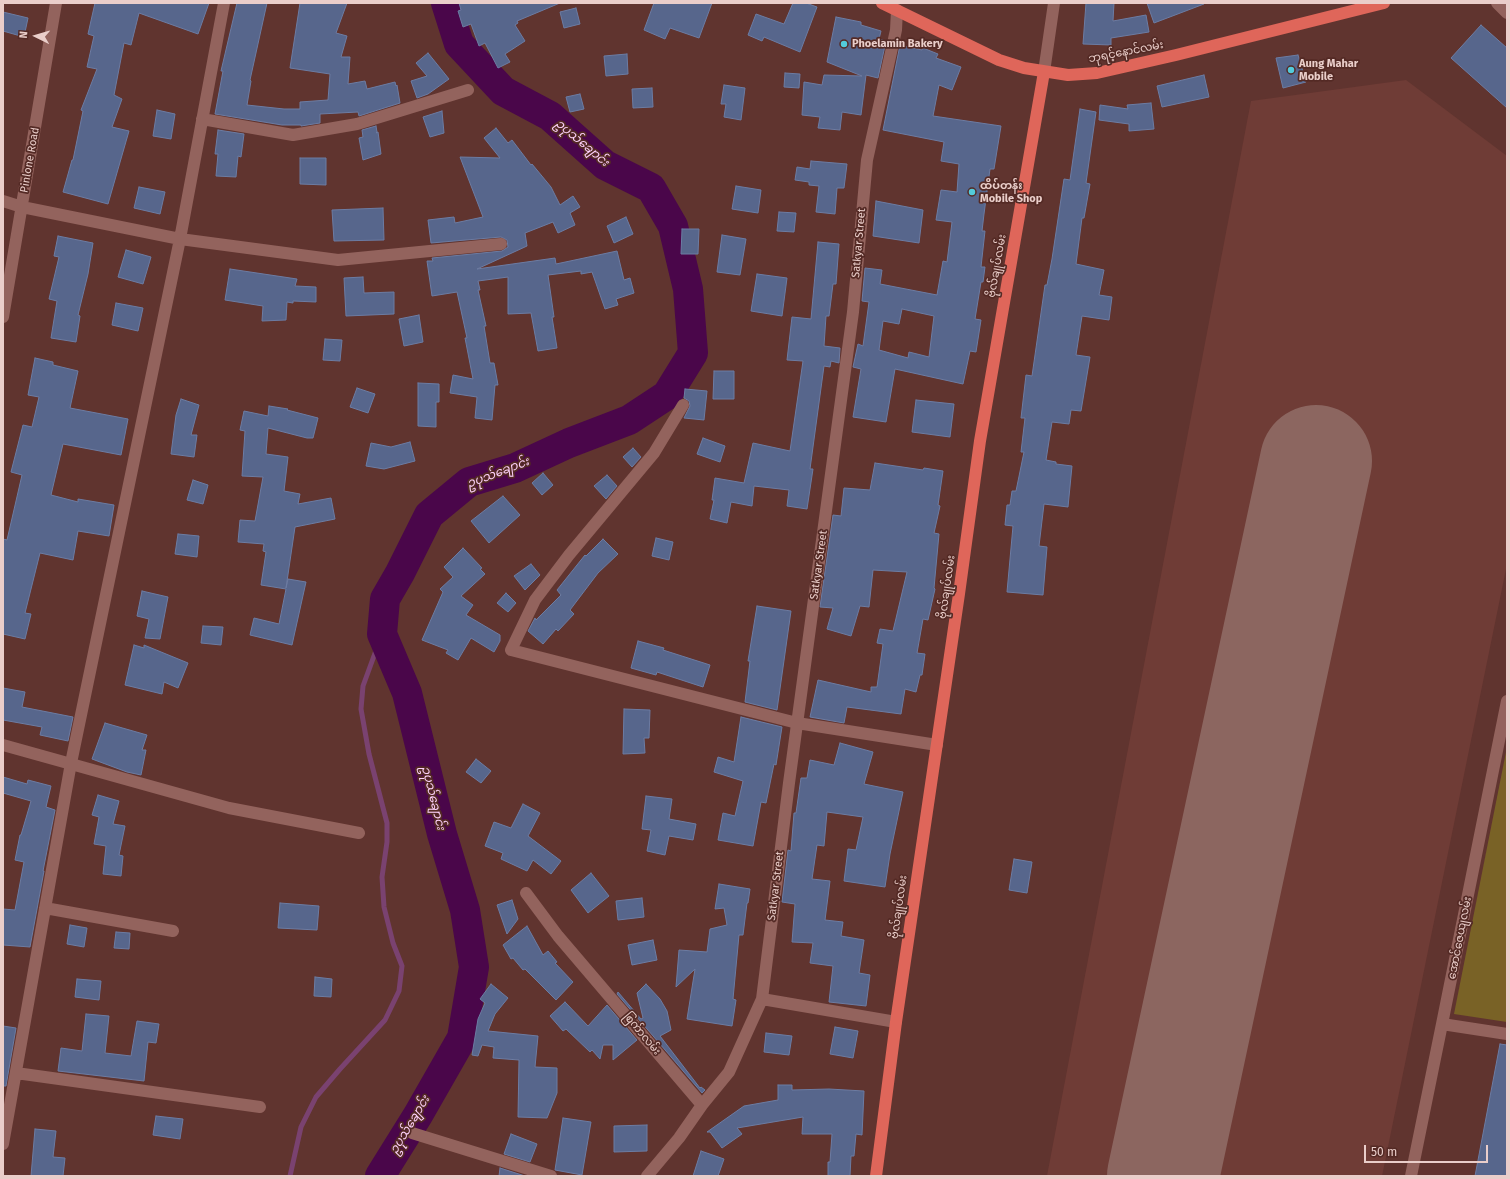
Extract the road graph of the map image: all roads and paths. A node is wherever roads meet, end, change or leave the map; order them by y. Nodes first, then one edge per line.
1 (56, 3) edge
2 (224, 3) edge
3 (882, 3) edge
4 (1054, 3) edge
5 (1384, 3) edge
6 (1497, 3) edge
7 (896, 10) junction
8 (1507, 12) edge
9 (1044, 72) junction
10 (468, 90) dead end
11 (202, 119) junction
12 (3, 201) edge
13 (22, 207) junction
14 (180, 239) junction
15 (501, 244) dead end
16 (3, 317) edge
17 (683, 405) dead end
18 (1507, 701) edge
19 (797, 723) junction
20 (3, 745) edge
21 (937, 746) junction
22 (71, 763) junction
23 (359, 833) dead end
24 (526, 893) dead end
25 (45, 908) junction
26 (173, 931) dead end
27 (762, 999) junction
28 (896, 1022) junction
29 (1442, 1024) junction
30 (1507, 1034) edge
31 (16, 1073) junction
32 (702, 1104) junction
33 (260, 1106) dead end
34 (412, 1133) dead end
35 (3, 1144) edge
36 (551, 1176) edge
37 (647, 1176) edge
38 (876, 1176) edge
39 (1411, 1176) edge

1 - 13 street, Pinlone Road
2 - 11 street
3 - 7 highway, ဘုရင့်နောင်လမ်း
4 - 9 street, ဗိုလ်ချုပ်လမ်း
5 - 9 highway, ဘုရင့်နောင်လမ်း
6 - 8 street
7 - 9 highway, ဘုရင့်နောင်လမ်း
7 - 19 street, Satkyar Street
9 - 21 highway, ဗိုလ်ချုပ်လမ်း
10 - 11 street
11 - 14 street
12 - 13 street
13 - 14 street
13 - 16 street, Pinlone Road
14 - 15 street
14 - 22 street
17 - 19 street
18 - 29 street, အောင်ဇေယျလမ်း
19 - 21 street
19 - 27 street, Satkyar Street
20 - 22 street
21 - 28 highway, ဗိုလ်ချုပ်လမ်း
22 - 23 street
22 - 25 street
24 - 32 street, စြက်ာလမ်း
25 - 26 street
25 - 31 street
27 - 28 street
27 - 32 street, Satkyar Street
28 - 38 highway, ဗိုလ်ချုပ်လမ်း
29 - 30 street
29 - 39 street, အောင်ဇေယျလမ်း
31 - 33 street
31 - 35 street
32 - 37 street
34 - 36 street

